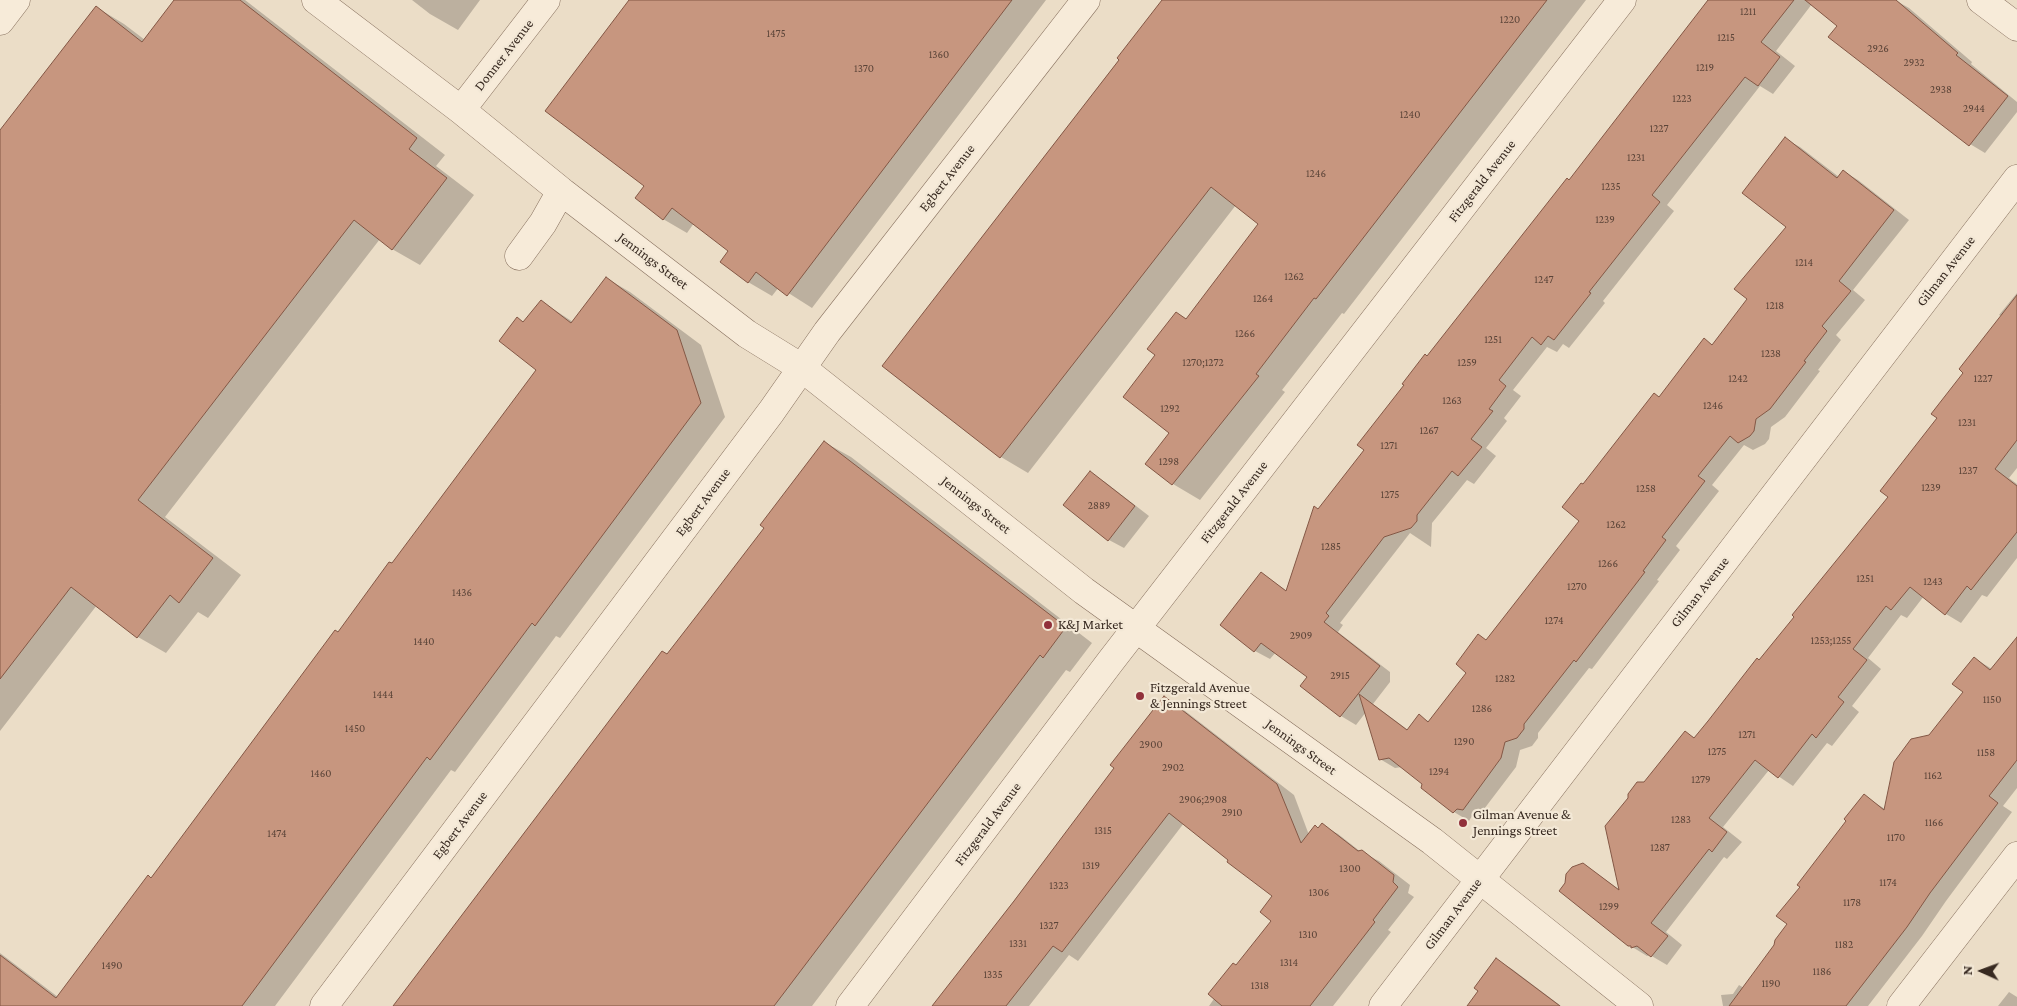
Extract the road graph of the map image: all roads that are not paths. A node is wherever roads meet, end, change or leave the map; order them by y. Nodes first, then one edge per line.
1 (16, 0) edge
2 (316, 0) edge
3 (546, 0) edge
4 (1086, 0) edge
5 (1622, 0) edge
6 (1981, 0) edge
7 (0, 21) edge
8 (2017, 27) edge
9 (461, 110) junction
10 (2017, 179) edge
11 (561, 191) junction
12 (519, 256) dead end
13 (802, 368) junction
14 (1136, 628) junction
15 (2017, 856) edge
16 (1480, 878) junction
17 (324, 1006) edge
18 (850, 1006) edge
19 (1383, 1006) edge
20 (1640, 1006) edge
21 (1901, 1006) edge

1 - 7 street
2 - 9 street, Jennings Street
3 - 9 street, Donner Avenue
4 - 13 street, Egbert Avenue
5 - 14 street, Fitzgerald Avenue
6 - 8 street
9 - 11 street, Jennings Street
10 - 16 street, Gilman Avenue
11 - 12 street
11 - 13 street, Jennings Street
13 - 14 street, Jennings Street
13 - 17 street, Egbert Avenue
14 - 16 street, Jennings Street
14 - 18 street, Fitzgerald Avenue
15 - 21 street
16 - 19 street, Gilman Avenue
16 - 20 street, Jennings Street

